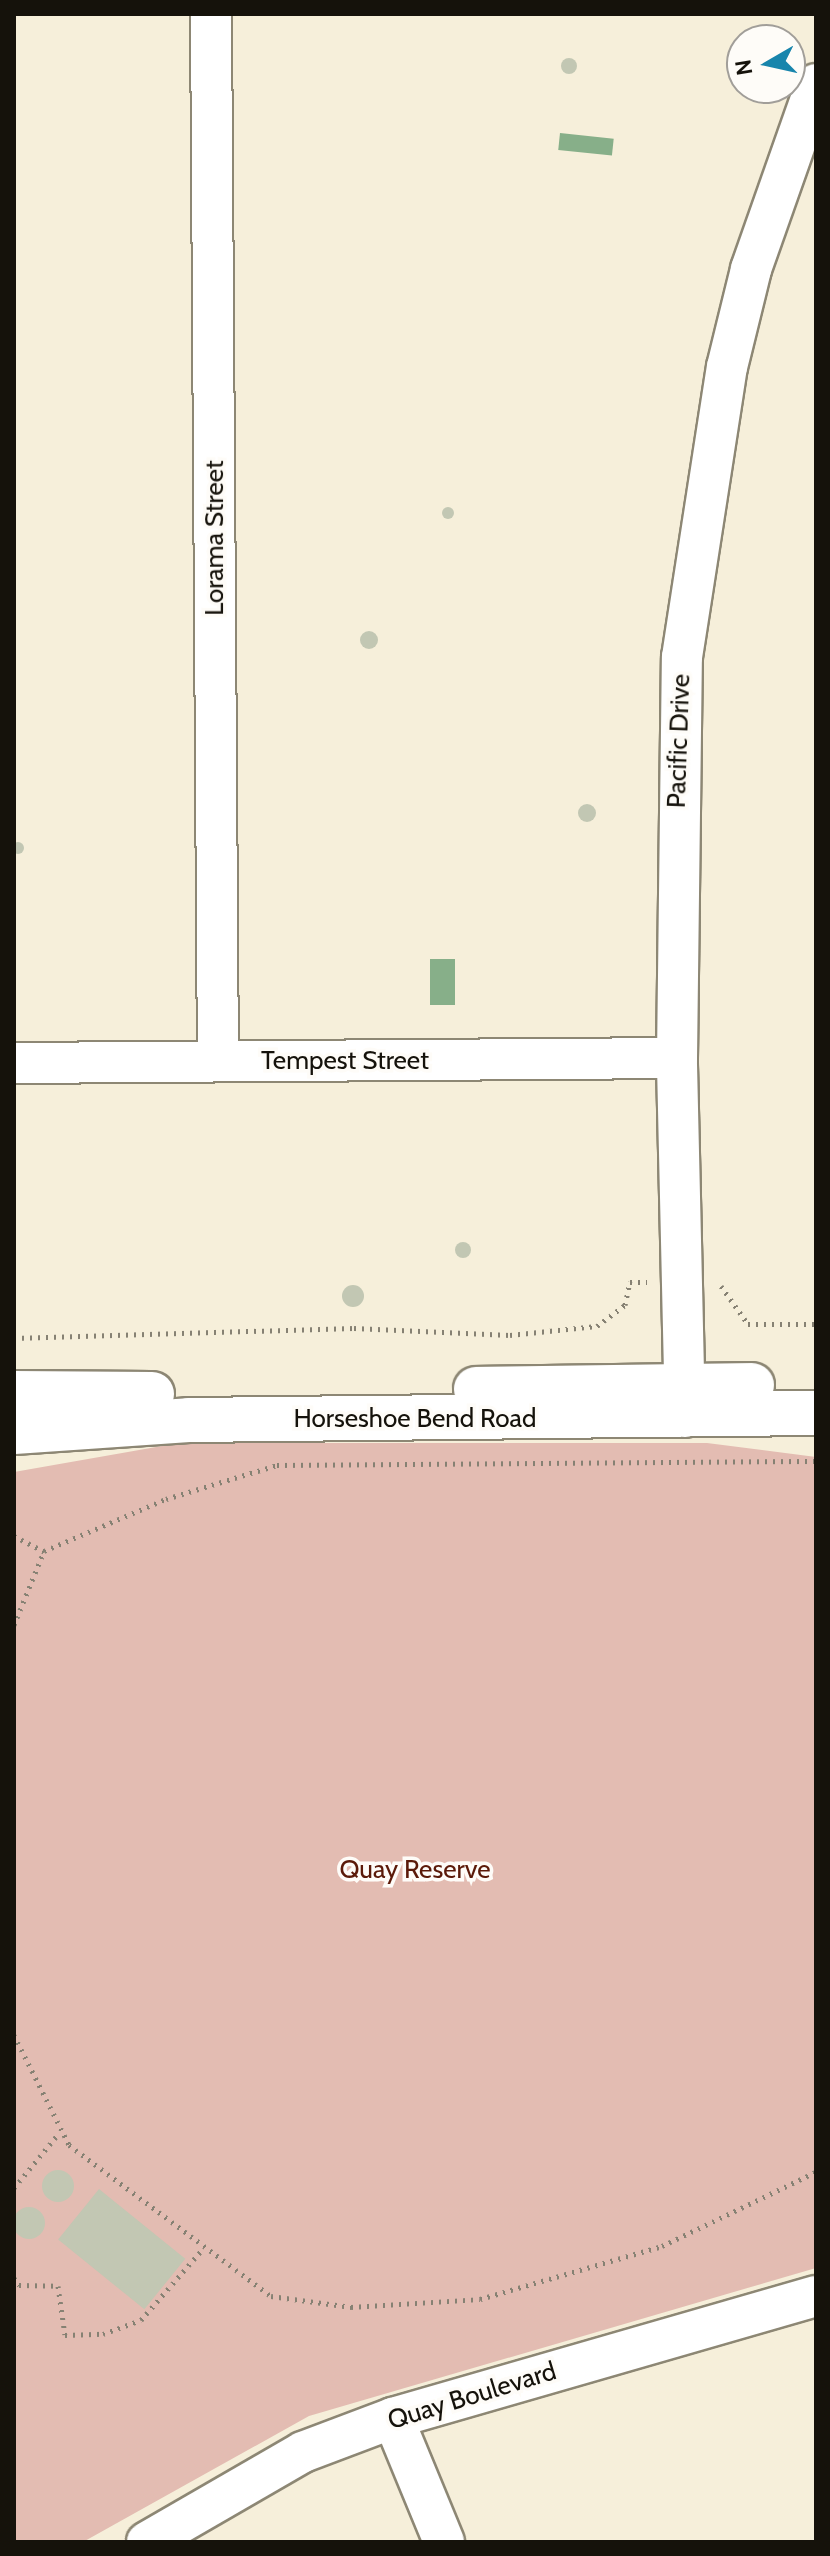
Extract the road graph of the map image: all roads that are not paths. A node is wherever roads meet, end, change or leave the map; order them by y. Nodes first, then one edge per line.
1 (211, 14) edge
2 (816, 84) edge
3 (677, 1058) junction
4 (218, 1061) junction
5 (14, 1063) edge
6 (816, 1385) edge
7 (14, 1393) edge
8 (684, 1401) junction
9 (816, 1413) edge
10 (14, 1432) edge
11 (816, 2296) edge
12 (393, 2418) junction
13 (147, 2542) edge
14 (444, 2542) edge

1 - 4 street, Lorama Street
2 - 3 street, Pacific Drive
3 - 4 street, Tempest Street
3 - 8 street, Pacific Drive
4 - 5 street, Tempest Street
6 - 8 street, Horseshoe Bend Road
7 - 8 street, Horseshoe Bend Road
8 - 9 street, Horseshoe Bend Road
8 - 10 street, Horseshoe Bend Road
11 - 12 street, Quay Boulevard
12 - 13 street, Quay Boulevard
12 - 14 street

